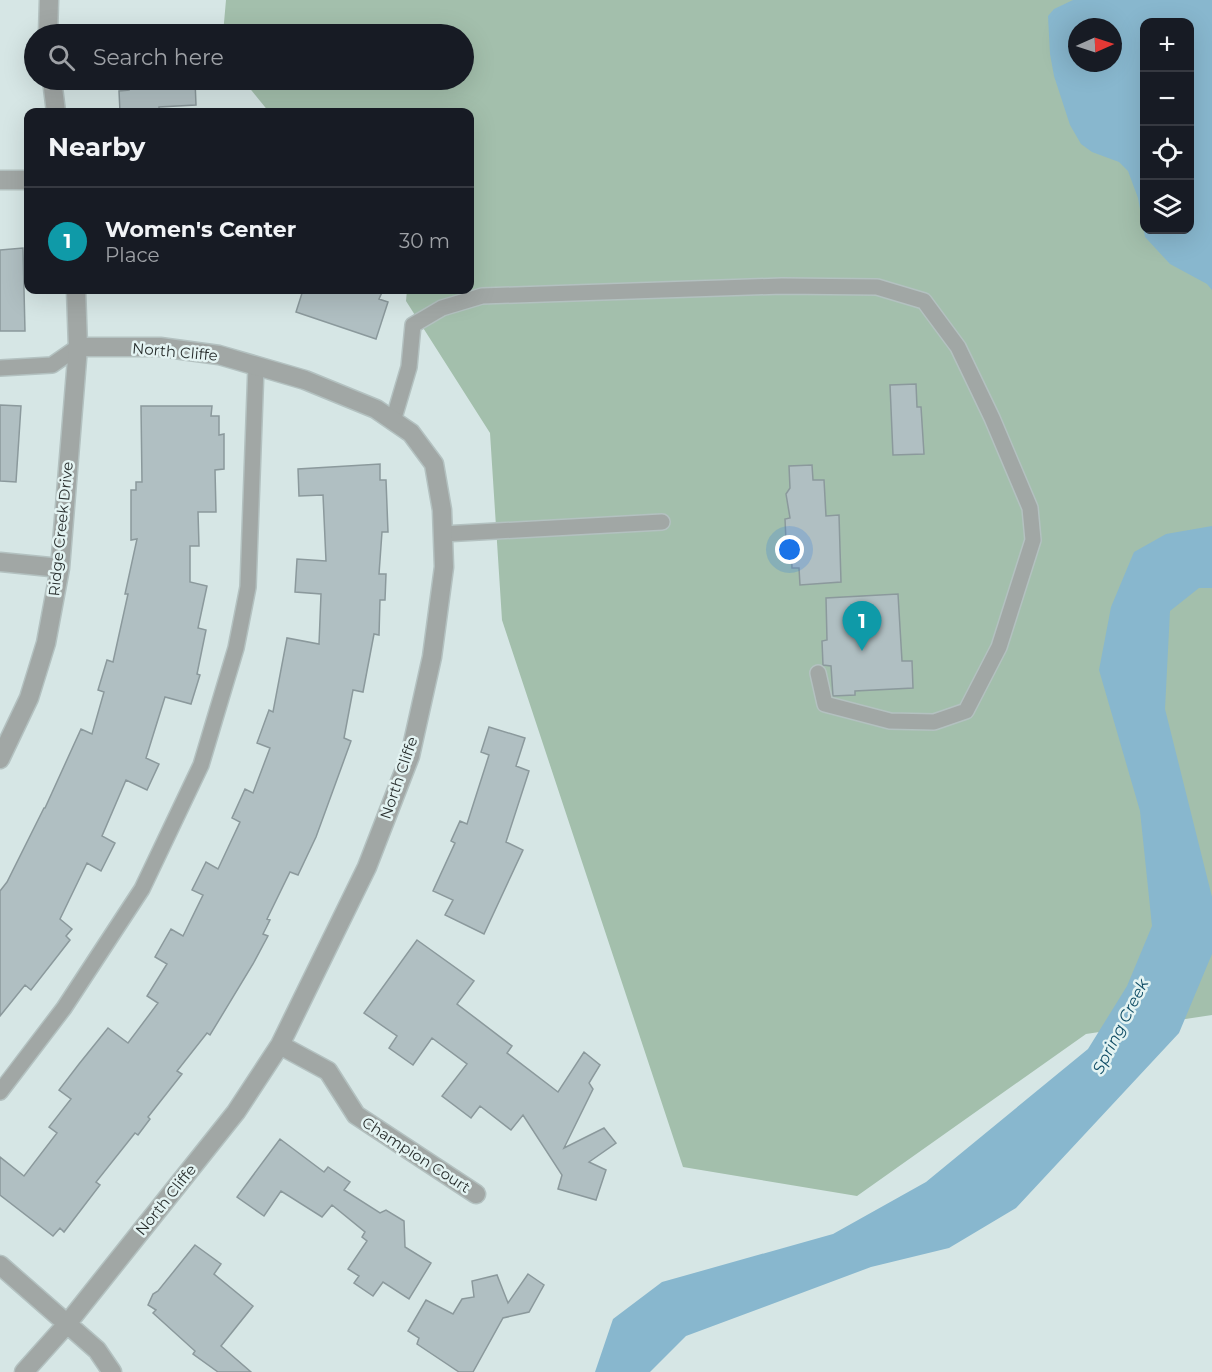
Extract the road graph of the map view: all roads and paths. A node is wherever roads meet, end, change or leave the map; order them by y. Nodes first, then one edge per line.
1 (49, 0) edge
2 (48, 24) edge
3 (53, 90) edge
4 (56, 108) edge
5 (0, 180) edge
6 (24, 180) edge
7 (76, 294) edge
8 (78, 347) junction
9 (256, 366) junction
10 (0, 368) edge
11 (393, 422) junction
12 (662, 522) dead end
13 (443, 534) junction
14 (0, 562) edge
15 (60, 568) junction
16 (818, 673) dead end
17 (0, 759) edge
18 (280, 1046) junction
19 (0, 1092) edge
20 (476, 1194) dead end
21 (0, 1265) edge
22 (67, 1324) junction
23 (24, 1372) edge
24 (112, 1372) edge

1 - 2 street
3 - 4 street
5 - 6 street
7 - 8 street, Ridge Creek Drive
8 - 9 street, North Cliffe
8 - 10 lane
8 - 15 street, Ridge Creek Drive
9 - 11 street, North Cliffe
9 - 19 lane
11 - 13 street, North Cliffe
11 - 16 lane
12 - 13 lane
13 - 18 street, North Cliffe
14 - 15 street
15 - 17 street, Ridge Creek Drive
18 - 20 street, Champion Court
18 - 22 street, North Cliffe
21 - 22 street
22 - 23 street, North Cliffe
22 - 24 street

